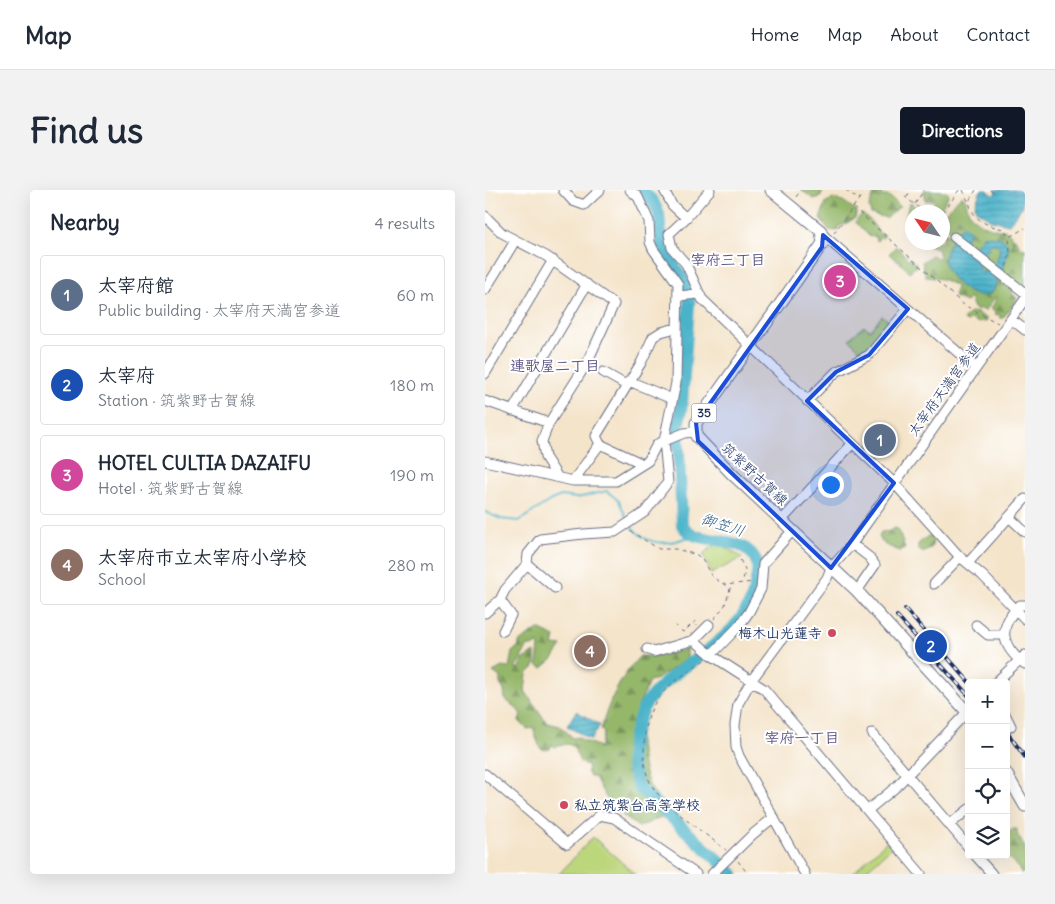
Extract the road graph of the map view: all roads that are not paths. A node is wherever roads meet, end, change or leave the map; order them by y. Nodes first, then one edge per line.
1 (563, 190) edge
2 (600, 190) edge
3 (630, 190) edge
4 (664, 190) edge
5 (710, 190) edge
6 (771, 190) edge
7 (485, 216) edge
8 (686, 218) junction
9 (652, 231) junction
10 (668, 234) junction
11 (954, 236) dead end
12 (827, 237) junction
13 (515, 241) junction
14 (553, 260) junction
15 (587, 284) junction
16 (485, 290) edge
17 (1025, 293) edge
18 (697, 294) junction
19 (680, 295) junction
20 (1025, 299) edge
21 (909, 309) junction
22 (1011, 320) junction
23 (676, 328) junction
24 (1025, 330) edge
25 (751, 347) junction
26 (976, 368) junction
27 (603, 372) dead end
28 (485, 374) edge
29 (627, 383) junction
30 (672, 399) junction
31 (485, 401) edge
32 (807, 401) junction
33 (512, 411) junction
34 (549, 423) junction
35 (689, 433) junction
36 (665, 440) junction
37 (600, 444) junction
38 (852, 444) junction
39 (485, 461) edge
40 (643, 464) junction
41 (557, 476) junction
42 (573, 481) junction
43 (894, 483) junction
44 (1025, 499) edge
45 (1009, 517) junction
46 (782, 520) junction
47 (793, 530) junction
48 (1025, 532) edge
49 (852, 544) junction
50 (964, 560) junction
51 (527, 564) junction
52 (831, 568) junction
53 (934, 584) dead end
54 (555, 588) dead end
55 (857, 592) junction
56 (500, 600) junction
57 (1025, 605) edge
58 (1015, 610) junction
59 (485, 613) edge
60 (1025, 619) edge
61 (709, 625) road end
62 (975, 625) dead end
63 (503, 631) dead end
64 (1004, 635) junction
65 (694, 640) junction
66 (647, 649) dead end
67 (710, 655) junction
68 (1023, 660) edge
69 (1000, 679) edge
70 (751, 681) junction
71 (965, 710) edge
72 (965, 716) edge
73 (872, 733) dead end
74 (485, 774) edge
75 (907, 776) junction
76 (1010, 780) edge
77 (1025, 806) edge
78 (868, 810) junction
79 (965, 812) edge
80 (774, 818) junction
81 (949, 824) junction
82 (965, 843) edge
83 (979, 859) edge
84 (716, 872) edge
85 (696, 874) edge
86 (805, 874) edge
87 (921, 874) edge
88 (992, 874) edge

1 - 2 street
3 - 9 street
4 - 8 street
5 - 8 street
6 - 12 main road
7 - 13 street
8 - 10 street
9 - 10 street
9 - 19 street
10 - 18 street
11 - 17 street
12 - 21 street
12 - 25 main road, 35
13 - 14 street
13 - 16 street
14 - 15 street
14 - 28 street
15 - 33 street
15 - 34 street
18 - 19 street
18 - 25 street
19 - 23 street
20 - 22 street, 太宰府天満宮参道
21 - 26 street
21 - 32 street
22 - 24 street
22 - 26 street, 太宰府天満宮参道
23 - 29 street
23 - 30 street
25 - 32 street
25 - 35 main road, 35
26 - 43 street, 太宰府天満宮参道
27 - 29 street
29 - 30 street
29 - 37 street
30 - 36 street
31 - 33 street
32 - 38 street
33 - 34 street
34 - 41 street
35 - 36 street
35 - 46 main road, 筑紫野古賀線 / 35
36 - 40 street
36 - 51 street
37 - 40 street
37 - 42 street
38 - 43 street
38 - 46 street
39 - 41 street
40 - 42 street
41 - 42 street
43 - 49 street, 太宰府天満宮参道
43 - 50 street
44 - 45 street
45 - 48 street
45 - 50 street
46 - 47 main road, 筑紫野古賀線 / 35
47 - 52 main road, 筑紫野古賀線 / 35
47 - 67 street
49 - 52 street, 太宰府天満宮参道
49 - 55 street
50 - 53 street
50 - 58 street
51 - 54 street
51 - 56 street
52 - 55 main road, 筑紫野古賀線 / 35
52 - 70 street, 太宰府天満宮参道
55 - 71 main road, 筑紫野古賀線 / 35
56 - 59 street
56 - 63 street
57 - 58 street
58 - 60 street
58 - 64 street
61 - 65 street
62 - 64 street
64 - 68 street
65 - 66 street
65 - 67 street
67 - 70 street
68 - 69 street
70 - 78 street
70 - 80 street, 太宰府天満宮参道
72 - 75 street
73 - 75 street
74 - 85 street
75 - 78 street
75 - 81 street
76 - 77 main road
78 - 87 street
79 - 81 street
80 - 84 street
80 - 86 street, 太宰府天満宮参道
81 - 82 street
83 - 88 street

